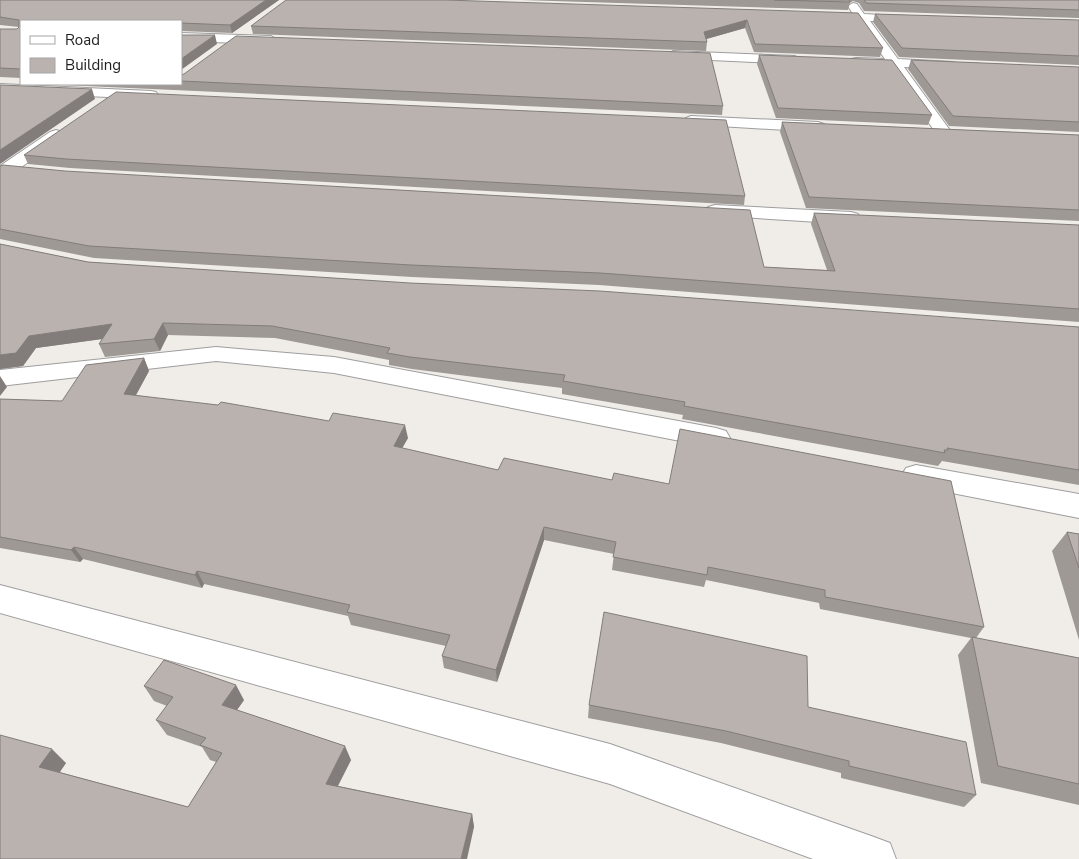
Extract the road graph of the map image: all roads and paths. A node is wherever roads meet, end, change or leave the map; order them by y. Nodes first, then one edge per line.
1 (848, 0) edge
2 (812, 16) edge
3 (861, 17) junction
4 (920, 19) edge
5 (252, 28) edge
6 (182, 37) edge
7 (237, 39) junction
8 (287, 41) edge
9 (221, 50) edge
10 (655, 54) edge
11 (804, 60) edge
12 (844, 61) edge
13 (894, 63) junction
14 (962, 66) edge
15 (8, 88) edge
16 (0, 92) edge
17 (116, 93) junction
18 (164, 93) edge
19 (93, 109) edge
20 (676, 120) edge
21 (69, 126) edge
22 (835, 128) edge
23 (924, 132) edge
24 (944, 133) junction
25 (963, 134) edge
26 (3, 170) edge
27 (34, 172) edge
28 (698, 210) edge
29 (866, 219) edge
30 (0, 378) edge
31 (736, 442) edge
32 (893, 471) edge
33 (1079, 506) edge
34 (0, 599) edge
35 (874, 859) edge

1 - 3 street
2 - 3 street
3 - 4 street
3 - 13 street
5 - 7 street
6 - 7 street
7 - 8 street
7 - 9 street
10 - 11 street
12 - 13 street
13 - 14 street
13 - 24 street
15 - 16 street
15 - 17 street
17 - 18 street
17 - 19 street
20 - 22 street
21 - 26 street
23 - 24 street
24 - 25 street
26 - 27 street
28 - 29 street
30 - 31 street
32 - 33 street
34 - 35 street

